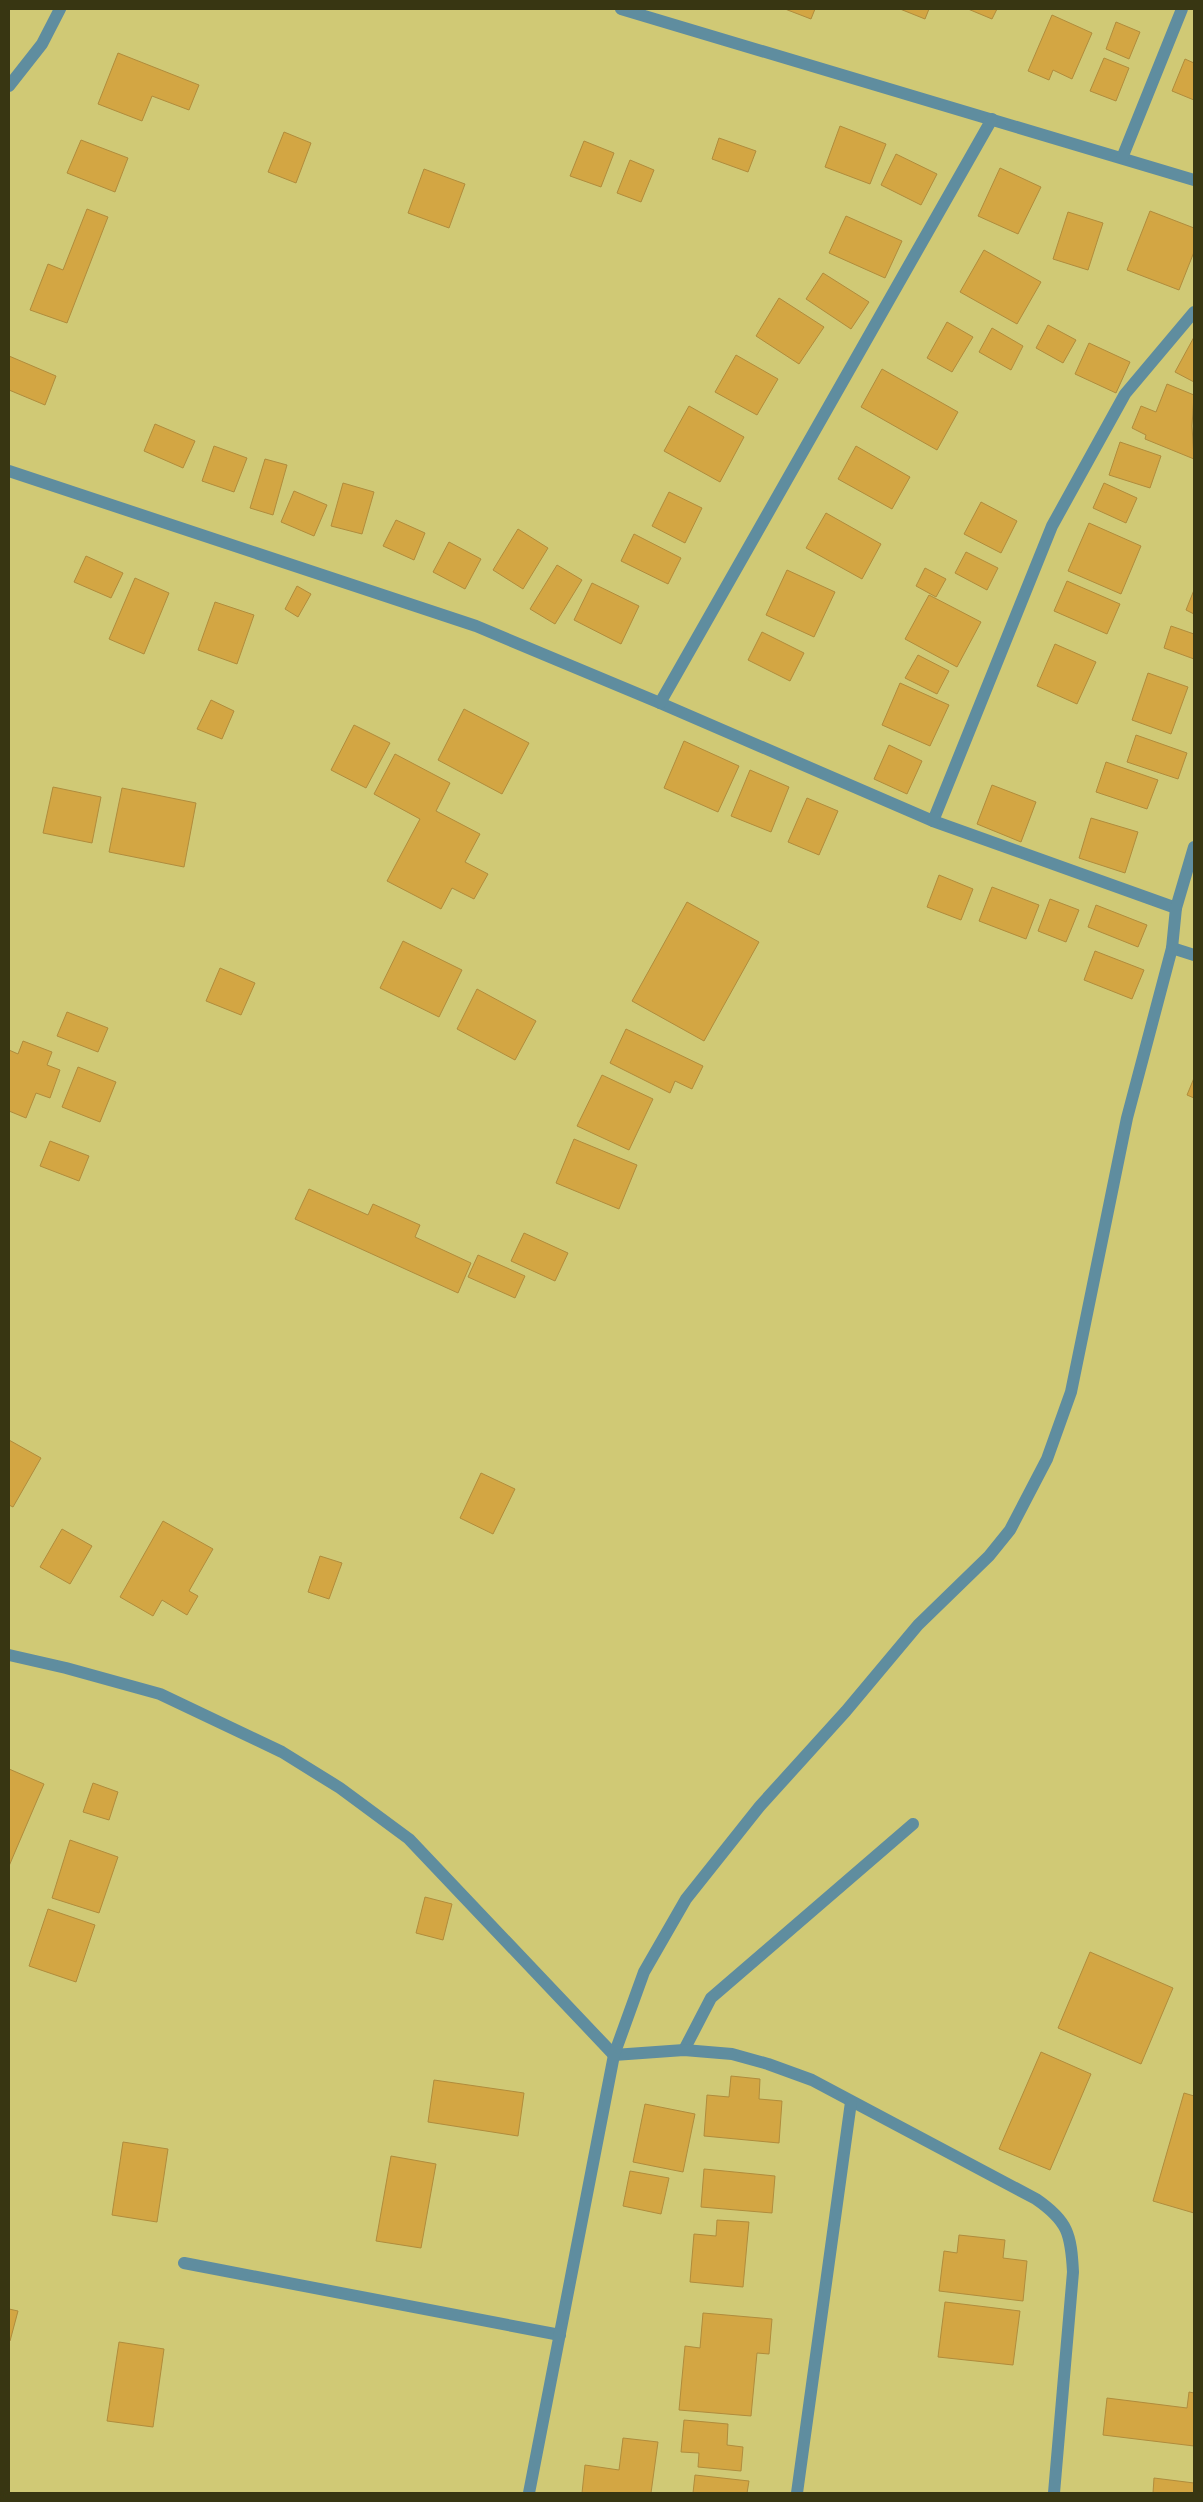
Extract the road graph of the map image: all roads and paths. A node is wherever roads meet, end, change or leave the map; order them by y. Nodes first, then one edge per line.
1 (60, 9) edge
2 (621, 9) edge
3 (1182, 9) edge
4 (9, 86) edge
5 (992, 119) junction
6 (1122, 158) junction
7 (1194, 180) edge
8 (1194, 312) edge
9 (9, 471) edge
10 (660, 703) junction
11 (933, 821) junction
12 (1194, 847) edge
13 (1176, 908) junction
14 (1172, 948) junction
15 (1194, 954) edge
16 (9, 1655) edge
17 (913, 1824) dead end
18 (684, 2050) junction
19 (614, 2055) junction
20 (851, 2102) junction
21 (184, 2263) dead end
22 (560, 2335) junction
23 (529, 2493) edge
24 (797, 2493) edge
25 (1054, 2493) edge

1 - 4 street
2 - 5 street
3 - 6 street
5 - 6 street
5 - 10 street
6 - 7 street
8 - 11 street
9 - 10 street
10 - 11 street
11 - 13 street
12 - 13 street
13 - 14 street
14 - 15 street
14 - 19 street
16 - 19 street
17 - 18 street
18 - 19 street
18 - 20 street
19 - 22 street
20 - 24 street
20 - 25 street
21 - 22 street
22 - 23 street

